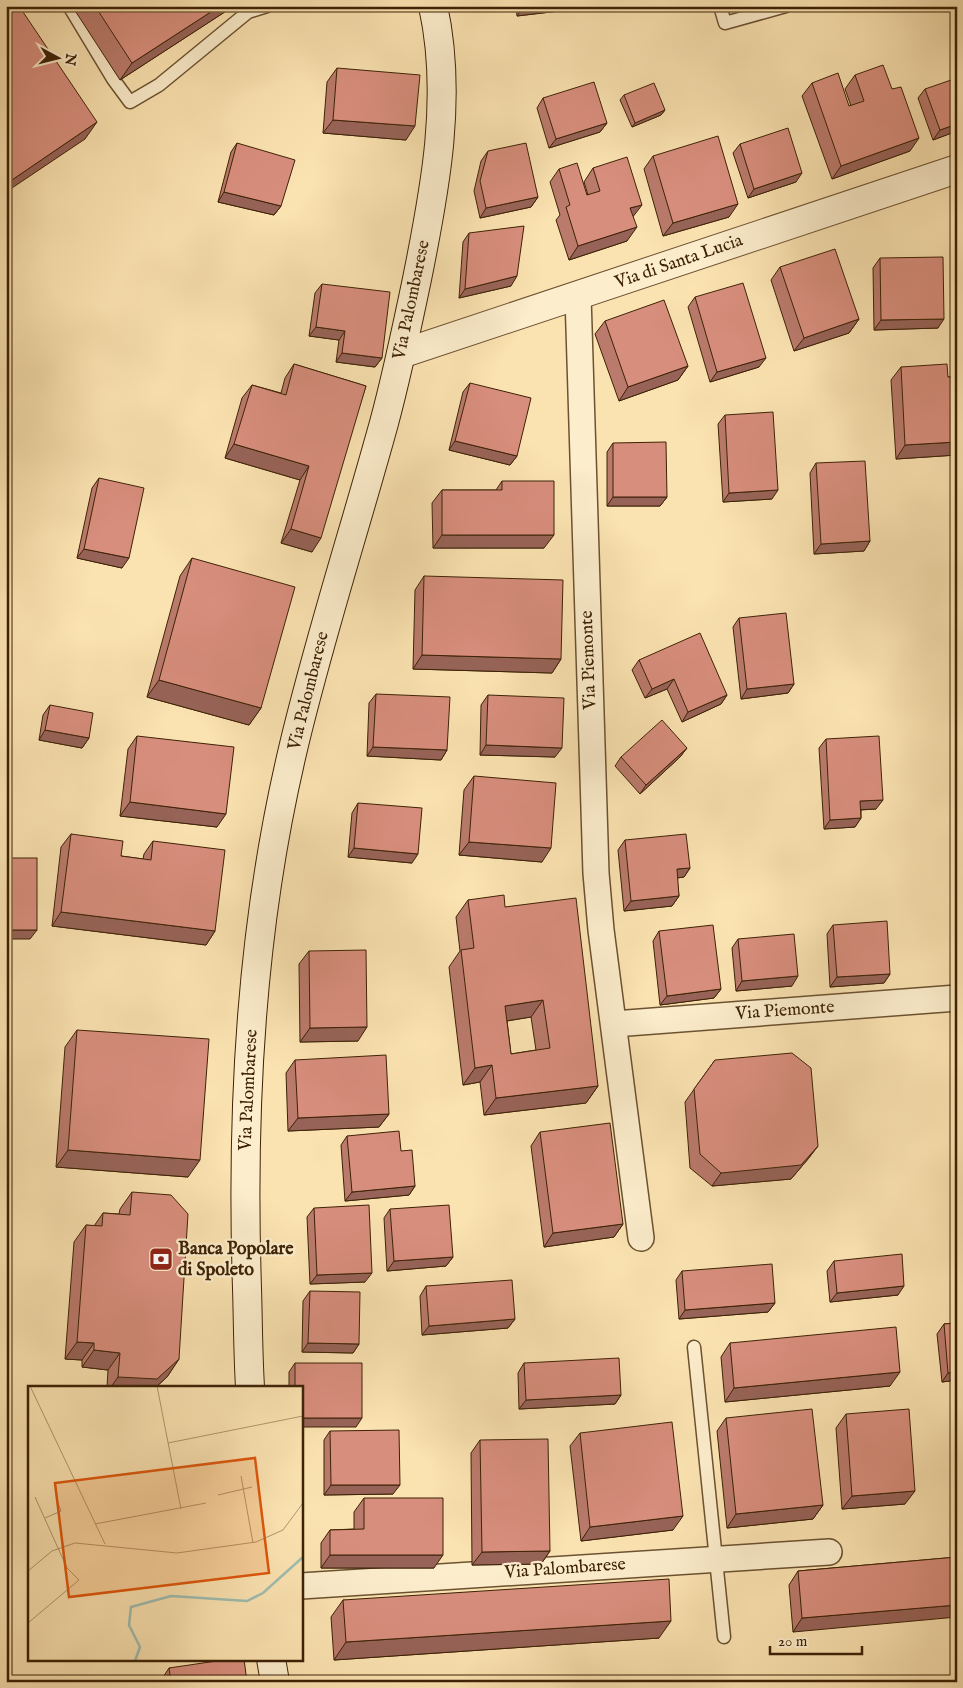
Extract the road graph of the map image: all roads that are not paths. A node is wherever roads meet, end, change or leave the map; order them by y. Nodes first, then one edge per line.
1 (69, 6) edge
2 (267, 6) edge
3 (433, 6) edge
4 (720, 6) edge
5 (786, 6) edge
6 (957, 169) edge
7 (578, 296) junction
8 (401, 354) junction
9 (957, 998) edge
10 (614, 1024) junction
11 (641, 1238) dead end
12 (694, 1347) dead end
13 (250, 1386) edge
14 (829, 1552) dead end
15 (716, 1560) junction
16 (302, 1586) edge
17 (724, 1637) dead end
18 (271, 1660) edge
19 (275, 1682) edge

1 - 2 lane
3 - 8 main road, Via Palombarese
4 - 5 lane
6 - 7 main road, Via di Santa Lucia
7 - 8 main road, Via di Santa Lucia
7 - 10 street, Via Piemonte
8 - 13 main road, Via Palombarese
9 - 10 street, Via Piemonte
10 - 11 street, Via Piemonte
12 - 15 lane
14 - 15 street, Via Palombarese
15 - 16 street, Via Palombarese
15 - 17 lane
18 - 19 main road

